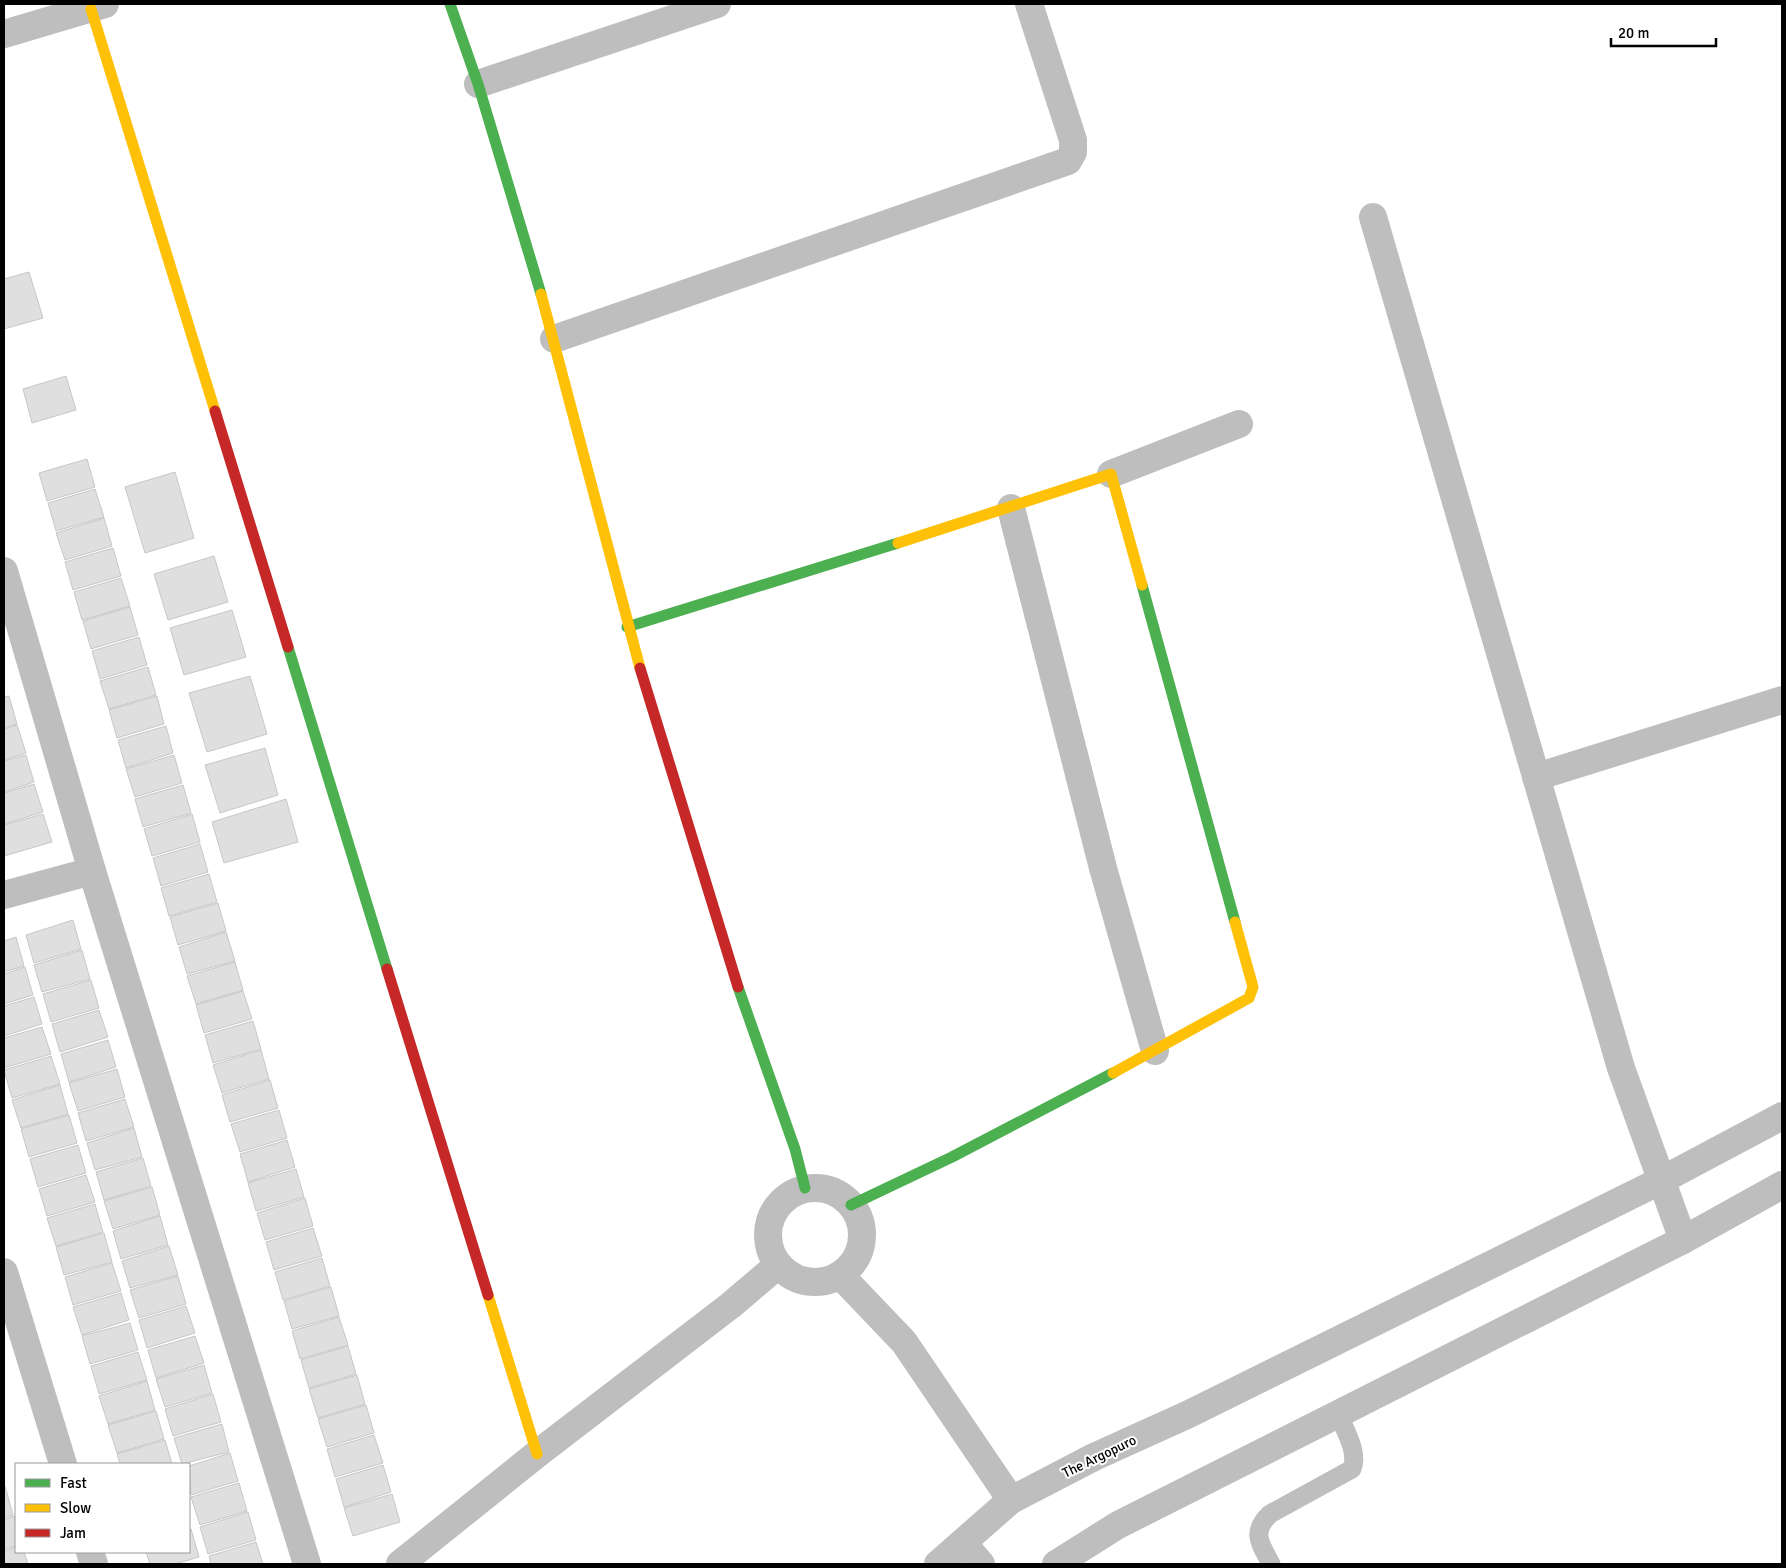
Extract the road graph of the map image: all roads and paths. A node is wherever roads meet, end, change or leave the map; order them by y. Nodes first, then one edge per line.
1 (450, 4) edge
2 (716, 4) edge
3 (1029, 4) edge
4 (98, 6) edge
5 (4, 34) edge
6 (478, 84) junction
7 (1373, 217) dead end
8 (554, 339) junction
9 (1239, 424) dead end
10 (1111, 474) junction
11 (1011, 508) junction
12 (4, 571) edge
13 (627, 627) junction
14 (1782, 700) edge
15 (1536, 777) junction
16 (92, 870) junction
17 (4, 895) edge
18 (1155, 1051) junction
19 (1782, 1116) edge
20 (1660, 1181) junction
21 (1782, 1185) edge
22 (805, 1188) junction
23 (851, 1205) junction
24 (1683, 1240) junction
25 (778, 1265) junction
26 (4, 1272) edge
27 (840, 1275) junction
28 (1338, 1413) junction
29 (537, 1454) junction
30 (63, 1463) edge
31 (1011, 1500) junction
32 (964, 1543) junction
33 (307, 1564) edge
34 (400, 1564) edge
35 (938, 1564) edge
36 (981, 1564) edge
37 (1056, 1564) edge
38 (1271, 1564) edge

1 - 6 street
2 - 6 street
3 - 8 street
4 - 5 street
4 - 29 street
6 - 8 street
7 - 15 street
8 - 13 street
9 - 10 street
10 - 11 street
10 - 18 street
11 - 13 street
11 - 18 street
12 - 16 street
13 - 22 street
14 - 15 street
15 - 20 street
16 - 17 street
16 - 33 street
18 - 23 street
19 - 20 street, The Argopuro
20 - 24 street
20 - 31 street, The Argopuro
21 - 24 street
22 - 23 street
22 - 25 street
23 - 27 street
24 - 28 street
25 - 27 street
25 - 29 street
26 - 30 street
27 - 31 street
28 - 37 street
28 - 38 lane
29 - 34 street
31 - 32 street, The Argopuro
32 - 35 street, The Argopuro
32 - 36 street

